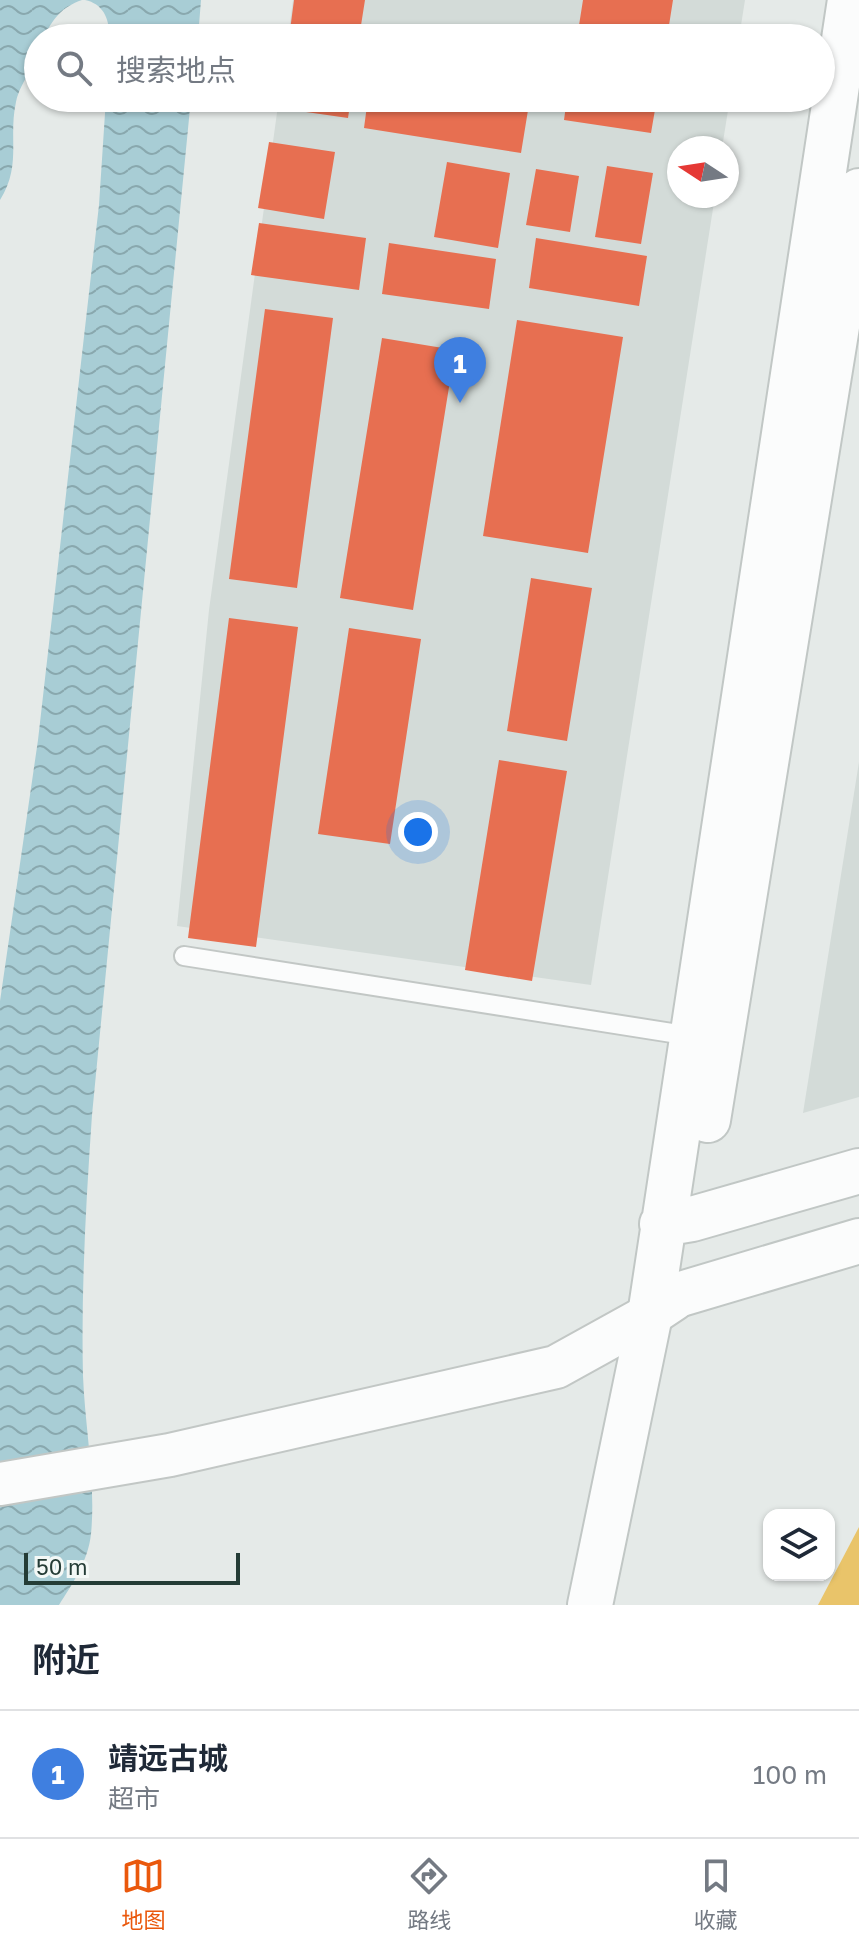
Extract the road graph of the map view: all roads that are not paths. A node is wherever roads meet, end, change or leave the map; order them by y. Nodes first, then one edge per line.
1 (850, 0) edge
2 (835, 98) edge
3 (833, 112) edge
4 (859, 191) edge
5 (184, 956) dead end
6 (691, 1036) junction
7 (859, 1171) edge
8 (677, 1222) junction
9 (859, 1241) edge
10 (666, 1304) junction
11 (0, 1484) edge
12 (590, 1605) edge
13 (621, 1605) edge

1 - 2 main road
3 - 6 main road
4 - 8 main road
5 - 6 lane
6 - 8 main road
7 - 8 main road
8 - 10 main road
9 - 10 main road
10 - 11 street
10 - 12 main road
10 - 13 main road

